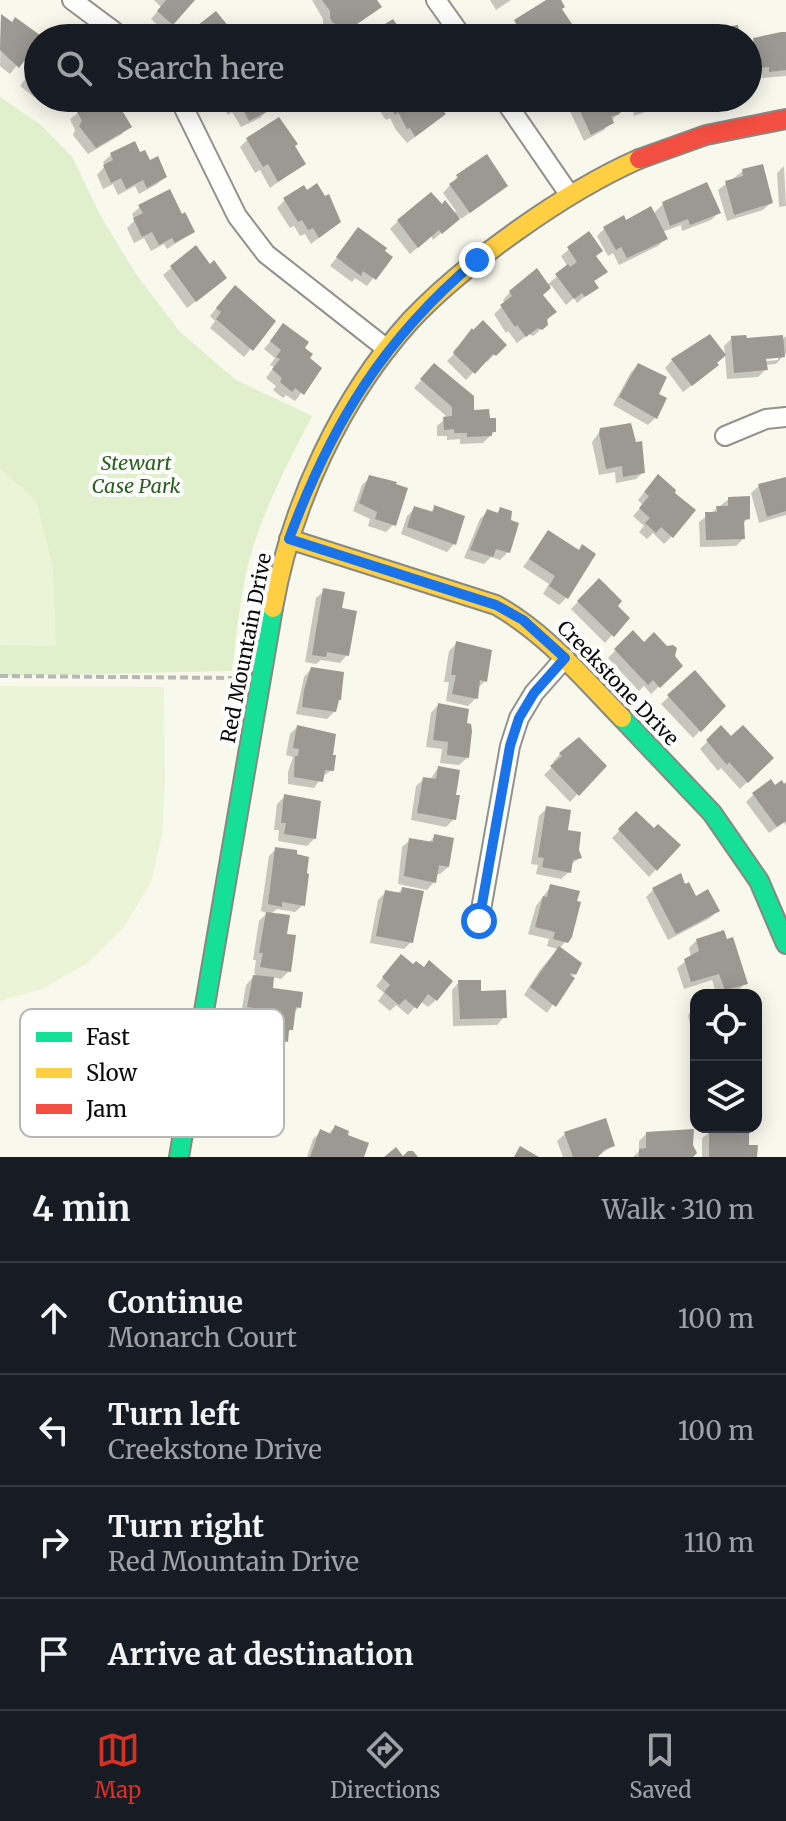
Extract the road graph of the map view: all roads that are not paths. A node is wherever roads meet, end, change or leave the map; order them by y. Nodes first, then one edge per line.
1 (72, 0) edge
2 (436, 0) edge
3 (104, 24) edge
4 (453, 24) edge
5 (186, 112) edge
6 (513, 112) edge
7 (786, 119) edge
8 (569, 194) junction
9 (387, 349) junction
10 (786, 417) edge
11 (725, 436) dead end
12 (289, 539) junction
13 (565, 658) junction
14 (479, 921) dead end
15 (786, 944) edge
16 (204, 1009) edge
17 (182, 1137) edge
18 (179, 1157) edge

1 - 3 street
2 - 4 street
5 - 9 street
6 - 8 street
7 - 8 street, Red Mountain Drive
8 - 9 street, Red Mountain Drive
9 - 12 street, Red Mountain Drive
10 - 11 street
12 - 13 street, Creekstone Drive
12 - 16 street, Red Mountain Drive
13 - 14 street
13 - 15 street, Creekstone Drive
17 - 18 street, Red Mountain Drive

